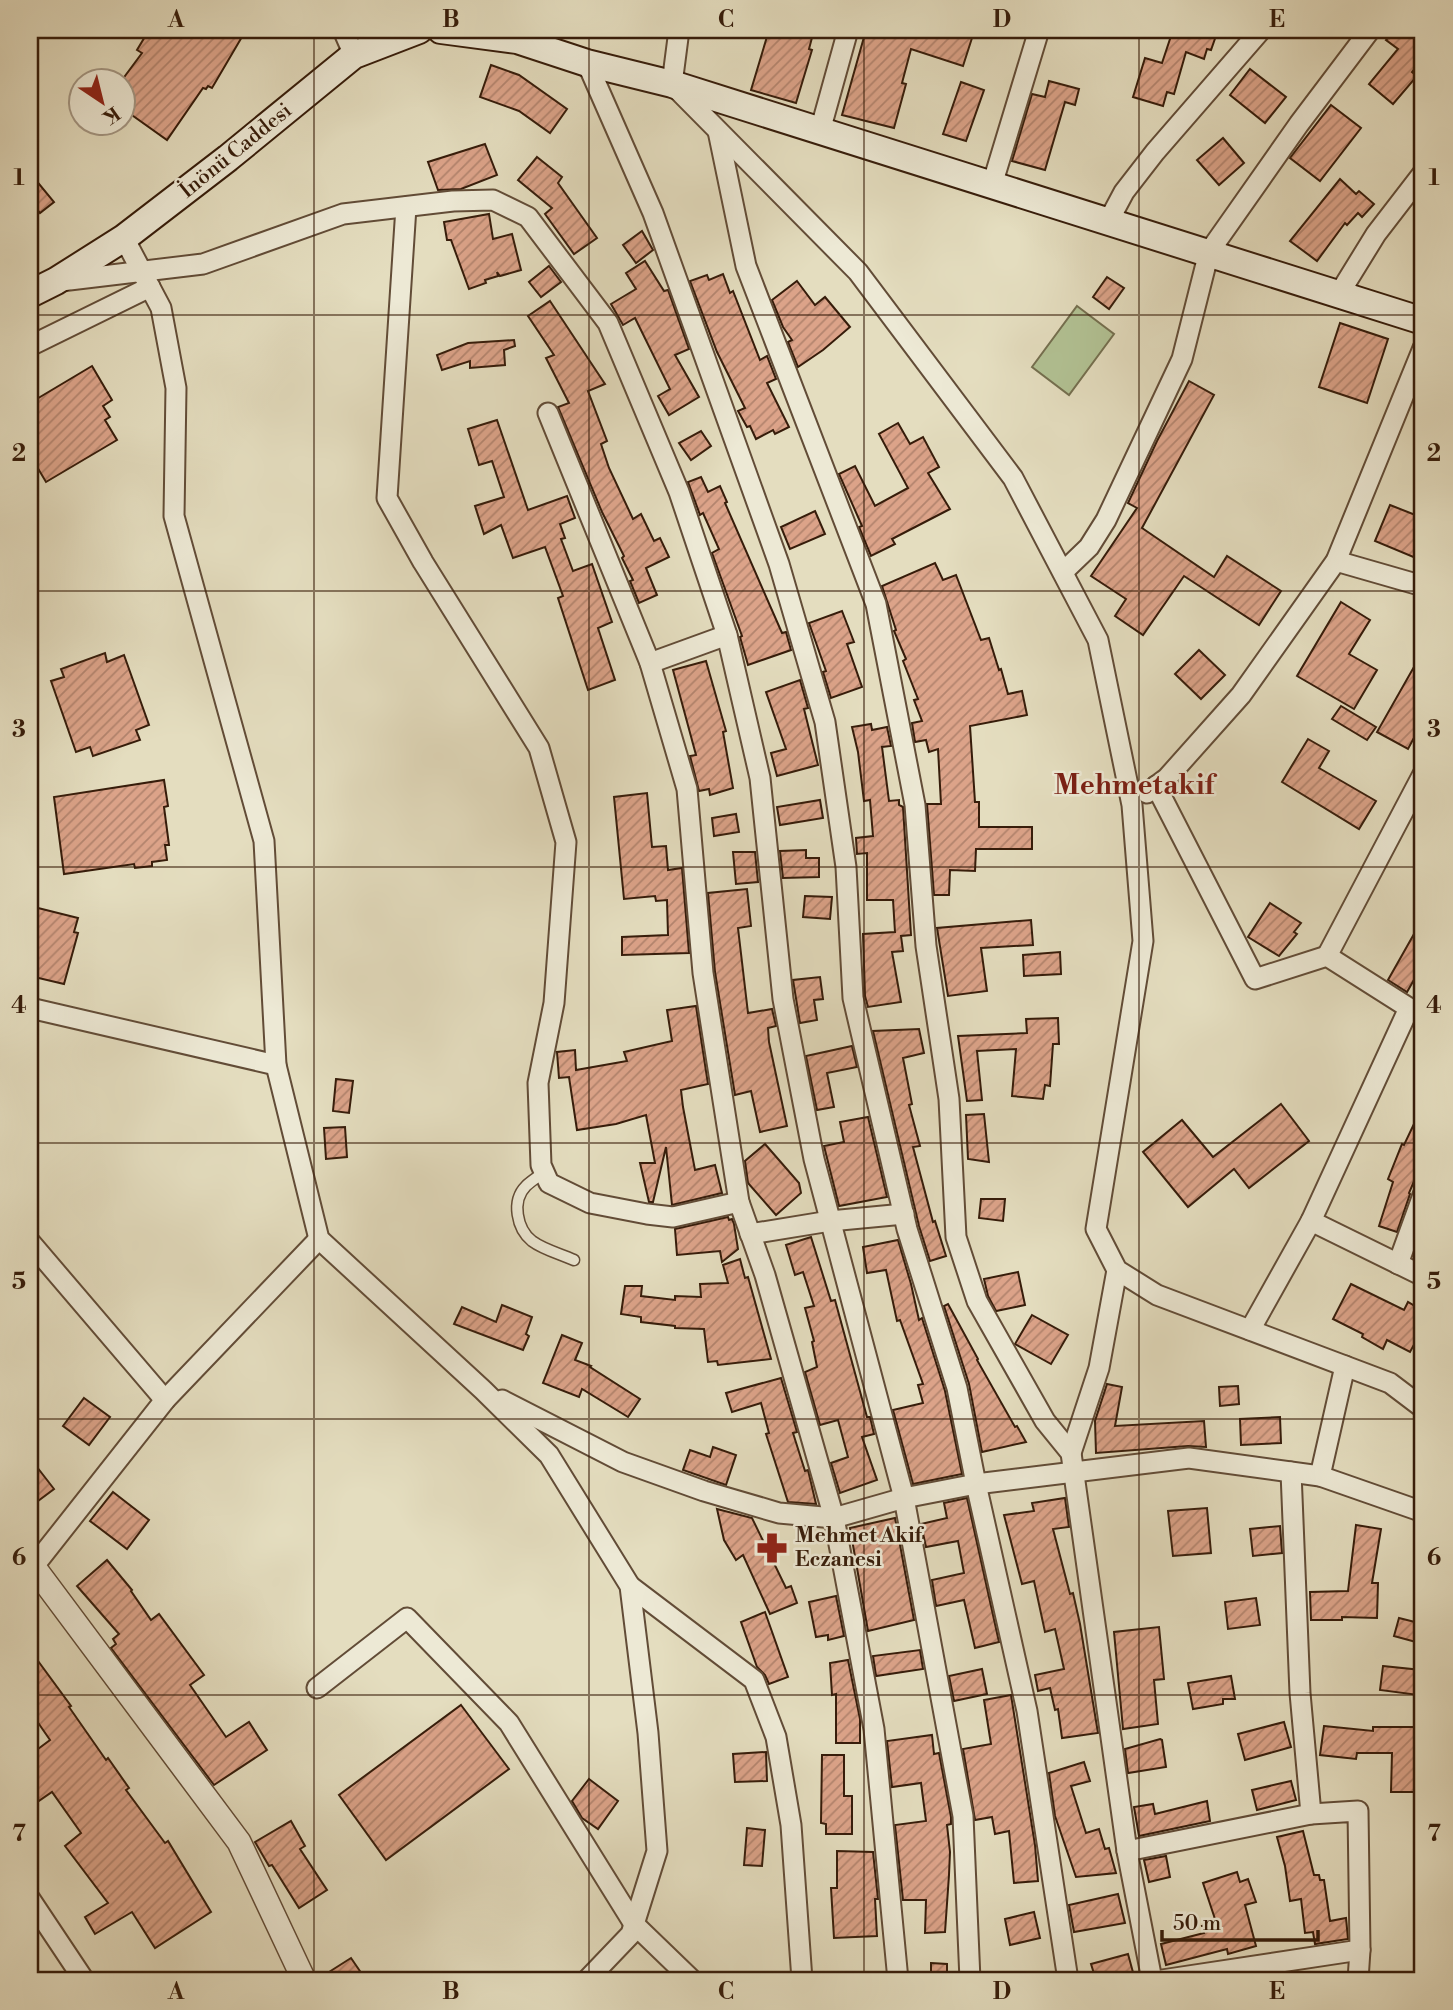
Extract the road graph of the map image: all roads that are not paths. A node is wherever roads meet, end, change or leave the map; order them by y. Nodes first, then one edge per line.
1 (343, 30) edge
2 (419, 30) edge
3 (441, 30) edge
4 (679, 30) edge
5 (848, 30) edge
6 (1039, 30) edge
7 (1261, 30) edge
8 (1370, 30) edge
9 (354, 55) junction
10 (587, 64) junction
11 (672, 84) junction
12 (718, 131) junction
13 (820, 131) junction
14 (1423, 173) edge
15 (992, 185) junction
16 (406, 207) junction
17 (1108, 222) junction
18 (124, 239) junction
19 (1209, 252) junction
20 (146, 279) junction
21 (56, 281) junction
22 (30, 292) edge
23 (1339, 294) junction
24 (1423, 321) edge
25 (30, 346) edge
26 (1423, 348) edge
27 (548, 413) dead end
28 (1336, 561) junction
29 (1063, 572) junction
30 (1423, 586) edge
31 (727, 635) junction
32 (650, 663) junction
33 (1423, 775) edge
34 (1156, 786) junction
35 (1132, 805) junction
36 (1327, 956) junction
37 (1416, 1004) edge
38 (30, 1007) edge
39 (276, 1065) junction
40 (544, 1172) junction
41 (1423, 1195) edge
42 (739, 1202) junction
43 (904, 1214) junction
44 (830, 1222) junction
45 (1311, 1222) junction
46 (750, 1234) junction
47 (320, 1239) junction
48 (30, 1242) edge
49 (574, 1260) dead end
50 (1398, 1264) junction
51 (1117, 1270) junction
52 (1423, 1276) edge
53 (1250, 1330) junction
54 (1345, 1366) junction
55 (483, 1390) junction
56 (164, 1400) junction
57 (1423, 1408) edge
58 (1071, 1453) junction
59 (1291, 1472) junction
60 (1075, 1474) junction
61 (1320, 1476) junction
62 (976, 1484) junction
63 (904, 1498) junction
64 (1423, 1512) edge
65 (834, 1518) junction
66 (31, 1567) edge
67 (630, 1586) junction
68 (317, 1688) dead end
69 (1311, 1814) junction
70 (1127, 1851) junction
71 (30, 1899) edge
72 (634, 1924) junction
73 (1360, 1950) junction
74 (85, 1980) edge
75 (304, 1980) edge
76 (587, 1980) edge
77 (692, 1980) edge
78 (802, 1980) edge
79 (898, 1980) edge
80 (970, 1980) edge
81 (1068, 1980) edge
82 (1152, 1980) edge
83 (1162, 1980) edge
84 (1358, 1980) edge

1 - 9 street
2 - 9 main road, İnönü Caddesi
3 - 10 main road
4 - 11 street
5 - 13 street
6 - 15 street
7 - 17 street
8 - 19 street
9 - 18 main road, İnönü Caddesi
10 - 11 main road
10 - 43 street
11 - 12 street
11 - 13 main road
12 - 29 street
12 - 58 street
13 - 15 main road
14 - 23 street
15 - 17 main road
16 - 20 street
16 - 31 street
16 - 40 street
17 - 19 main road
18 - 20 street
18 - 21 main road, İnönü Caddesi
19 - 23 main road
19 - 29 street
20 - 21 street
20 - 25 street
20 - 39 street
21 - 22 main road, İnönü Caddesi
23 - 24 main road
26 - 28 street
27 - 32 street
28 - 30 street
28 - 34 street
29 - 35 street
31 - 32 street
31 - 44 street
32 - 42 street
33 - 36 street
34 - 35 street
34 - 36 street
35 - 51 street
36 - 37 street
37 - 45 street
38 - 39 street
39 - 47 street
40 - 42 street
40 - 49 lane
41 - 50 street
42 - 46 street
43 - 44 street
43 - 62 street
44 - 46 street
44 - 63 street
45 - 50 street
45 - 53 street
46 - 65 street
47 - 55 street
47 - 56 street
48 - 56 street
50 - 52 street
51 - 53 street
51 - 58 street
53 - 54 street
54 - 57 street
54 - 61 street
55 - 65 street
55 - 67 street
56 - 66 street
58 - 60 street
59 - 60 street
59 - 61 street
59 - 69 street
60 - 62 street
60 - 70 street
61 - 64 street
62 - 63 street
62 - 81 street
63 - 65 street
63 - 80 street
65 - 79 street
66 - 75 street
67 - 72 street
67 - 78 street
68 - 72 street
69 - 70 street
69 - 73 street
70 - 82 street
71 - 74 street
72 - 76 street
72 - 77 street
73 - 83 street
73 - 84 street

